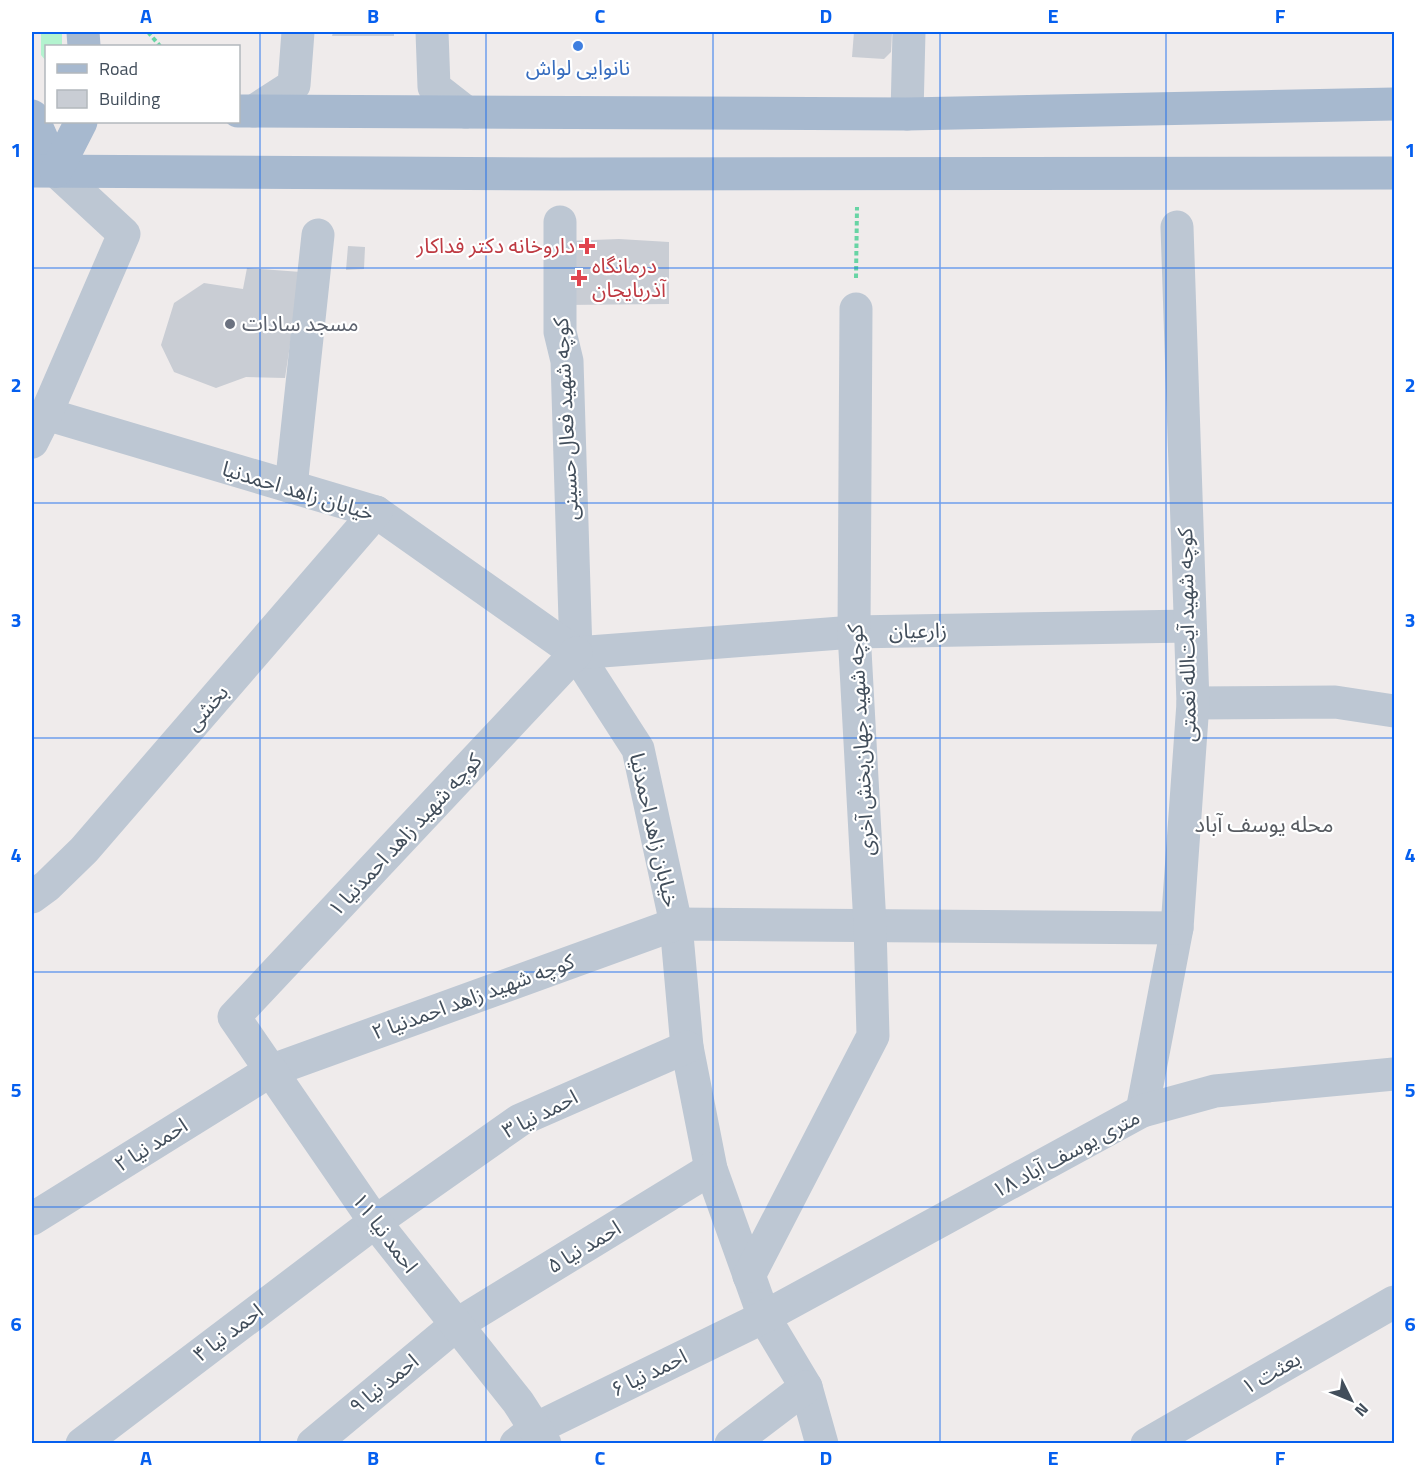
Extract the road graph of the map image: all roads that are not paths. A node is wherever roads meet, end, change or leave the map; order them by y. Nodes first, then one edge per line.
1 (298, 32) edge
2 (432, 32) edge
3 (909, 32) edge
4 (1395, 104) edge
5 (246, 111) edge
6 (466, 112) junction
7 (907, 114) junction
8 (32, 116) edge
9 (80, 123) edge
10 (44, 171) edge
11 (1395, 173) edge
12 (560, 222) dead end
13 (1178, 227) dead end
14 (318, 235) dead end
15 (856, 309) road end
16 (39, 428) edge
17 (291, 487) junction
18 (376, 513) junction
19 (1189, 626) junction
20 (855, 632) junction
21 (576, 653) junction
22 (1192, 703) junction
23 (1395, 711) edge
24 (32, 897) edge
25 (676, 924) junction
26 (870, 925) junction
27 (1177, 928) junction
28 (234, 1017) joint
29 (687, 1047) junction
30 (270, 1071) junction
31 (1395, 1074) edge
32 (1142, 1111) junction
33 (711, 1169) junction
34 (32, 1219) edge
35 (375, 1222) junction
36 (749, 1276) junction
37 (1395, 1302) edge
38 (764, 1317) junction
39 (456, 1325) junction
40 (806, 1387) junction
41 (532, 1439) edge
42 (82, 1443) edge
43 (313, 1443) edge
44 (731, 1443) edge
45 (822, 1443) edge
46 (1147, 1443) edge

1 - 5 street
2 - 6 street
3 - 7 street
4 - 7 main road
5 - 6 main road
6 - 7 main road
8 - 10 main road
9 - 10 main road
10 - 11 main road
10 - 16 street
12 - 21 street, کوچه شهید فعال حسینی
13 - 19 street, کوچه شهید آیت‌الله نعمتی
14 - 17 street
15 - 20 street, کوچه شهید جهان‌بخش آخری
16 - 17 street, خیابان زاهد احمدنیا
17 - 18 street, خیابان زاهد احمدنیا
18 - 21 street, خیابان زاهد احمدنیا
18 - 24 street, بخشی
19 - 20 street, زارعیان
19 - 22 street, کوچه شهید آیت‌الله نعمتی
20 - 21 street, زارعیان
20 - 26 street, کوچه شهید جهان‌بخش آخری
21 - 25 street, خیابان زاهد احمدنیا
21 - 28 street, کوچه شهید زاهد احمدنیا ۱
22 - 23 street
22 - 27 street, کوچه شهید آیت‌الله نعمتی
25 - 26 street
25 - 29 street, خیابان زاهد احمدنیا
25 - 30 street, کوچه شهید زاهد احمدنیا ۲
26 - 27 street
26 - 36 street, کوچه شهید جهان‌بخش آخری
27 - 32 street, کوچه شهید آیت‌الله نعمتی
28 - 30 street, احمد نیا ۱۱
29 - 33 street, خیابان زاهد احمدنیا
29 - 35 street, احمد نیا ۳
30 - 34 street, احمد نیا ۲
30 - 35 street, احمد نیا ۱۱
31 - 32 street, ۱۸ متری یوسف آباد
32 - 38 street, ۱۸ متری یوسف آباد
33 - 36 street, خیابان زاهد احمدنیا
33 - 39 street, احمد نیا ۵
35 - 39 street, احمد نیا ۱۱
35 - 42 street, احمد نیا ۴
36 - 38 street, خیابان زاهد احمدنیا
37 - 46 street, بعثت ۱
38 - 40 street, خیابان زاهد احمدنیا
38 - 41 street, احمد نیا ۶
39 - 41 street, احمد نیا ۱۱
39 - 43 street, احمد نیا ۹
40 - 44 street
40 - 45 street, خیابان زاهد احمدنیا

